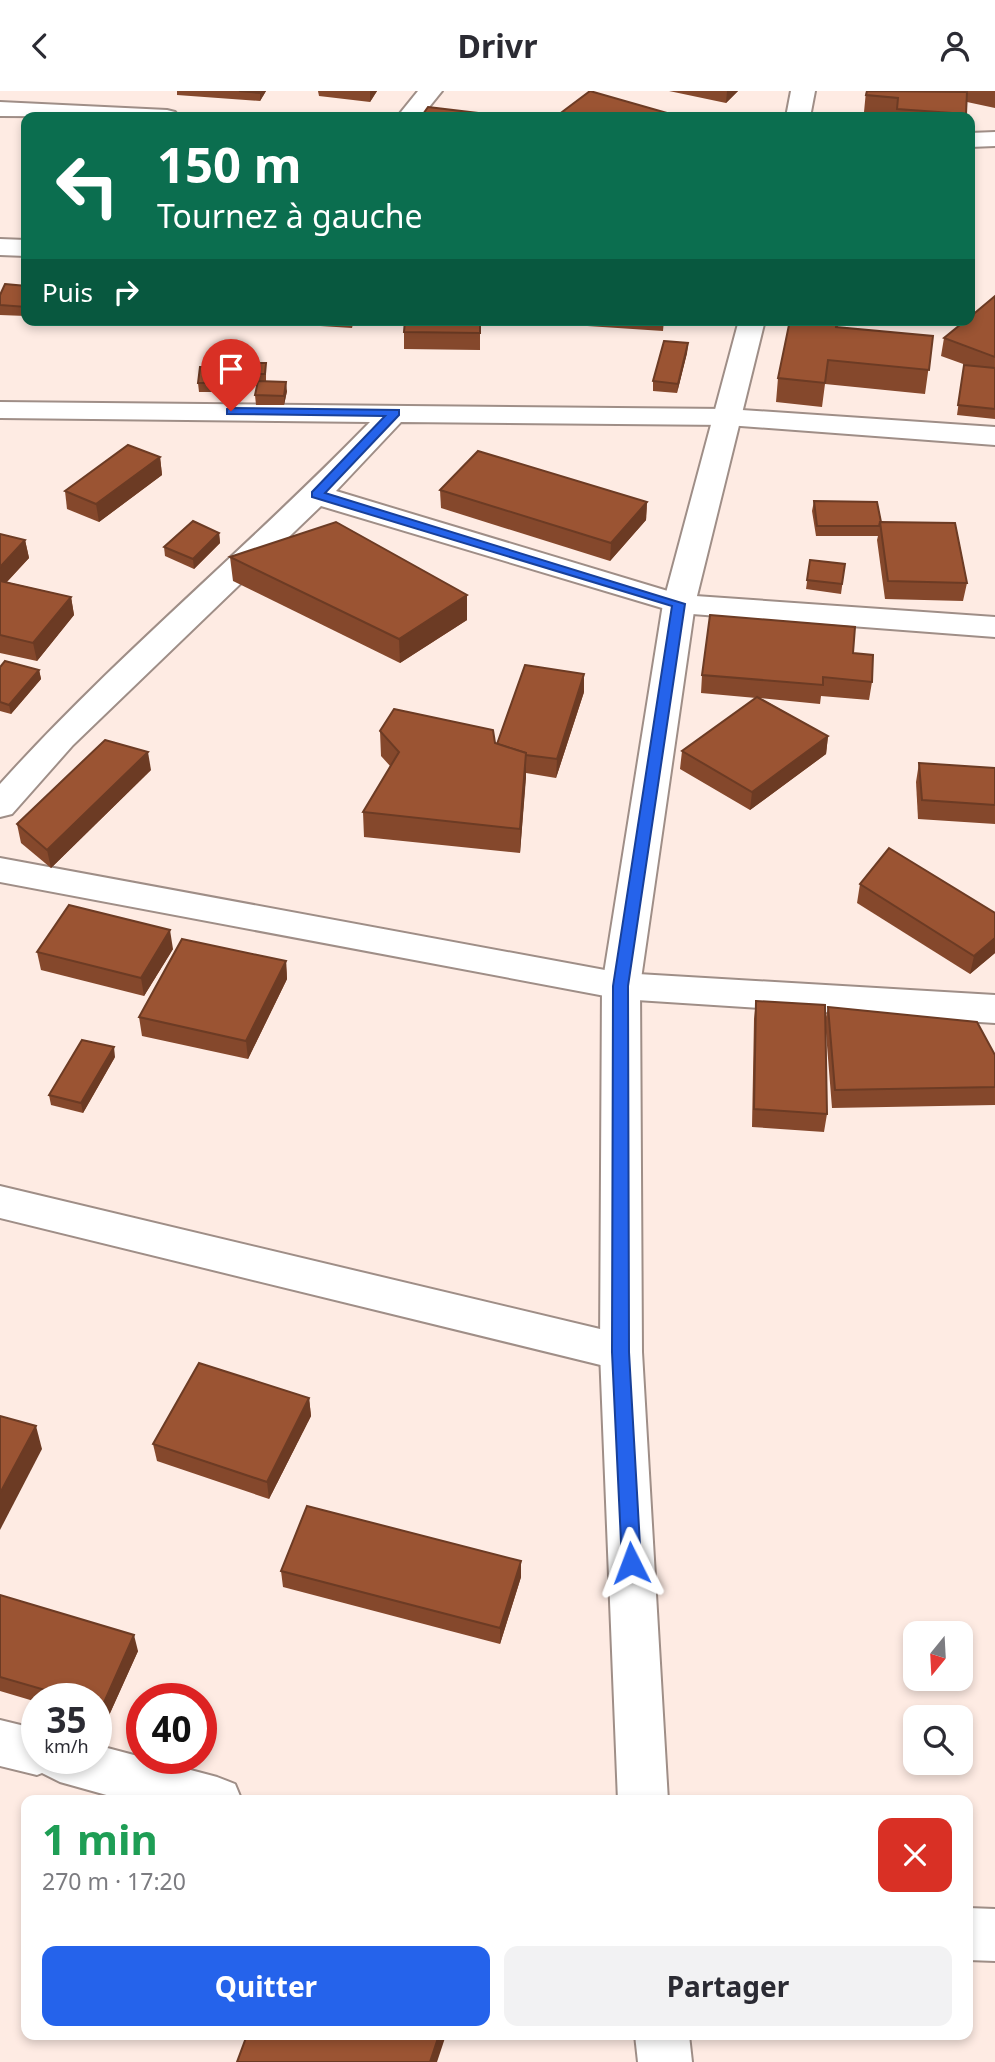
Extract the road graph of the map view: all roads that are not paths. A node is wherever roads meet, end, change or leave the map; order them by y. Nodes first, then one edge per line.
1 (430, 91) edge
2 (803, 91) edge
3 (0, 109) edge
4 (63, 112) edge
5 (413, 112) edge
6 (799, 112) edge
7 (995, 139) edge
8 (975, 140) edge
9 (0, 247) edge
10 (21, 248) edge
11 (750, 326) edge
12 (0, 410) edge
13 (395, 412) junction
14 (727, 417) junction
15 (995, 436) edge
16 (316, 495) junction
17 (679, 604) junction
18 (995, 627) edge
19 (0, 806) edge
20 (0, 870) edge
21 (621, 986) junction
22 (995, 1009) edge
23 (0, 1202) edge
24 (621, 1352) junction
25 (0, 1743) edge
26 (21, 1748) edge
27 (112, 1773) edge
28 (195, 1795) edge
29 (643, 1795) edge
30 (973, 1934) edge
31 (995, 1935) edge
32 (663, 2040) edge
33 (665, 2062) edge

1 - 5 street
2 - 6 street
3 - 4 street
7 - 8 street
9 - 10 street
11 - 14 street
12 - 13 street
13 - 14 street
13 - 16 street
14 - 15 street
14 - 17 street
16 - 17 street
16 - 19 street
17 - 18 street
17 - 21 street
20 - 21 street
21 - 22 street
21 - 24 street
23 - 24 street
24 - 29 street
25 - 26 street
27 - 28 street
30 - 31 street
32 - 33 street

